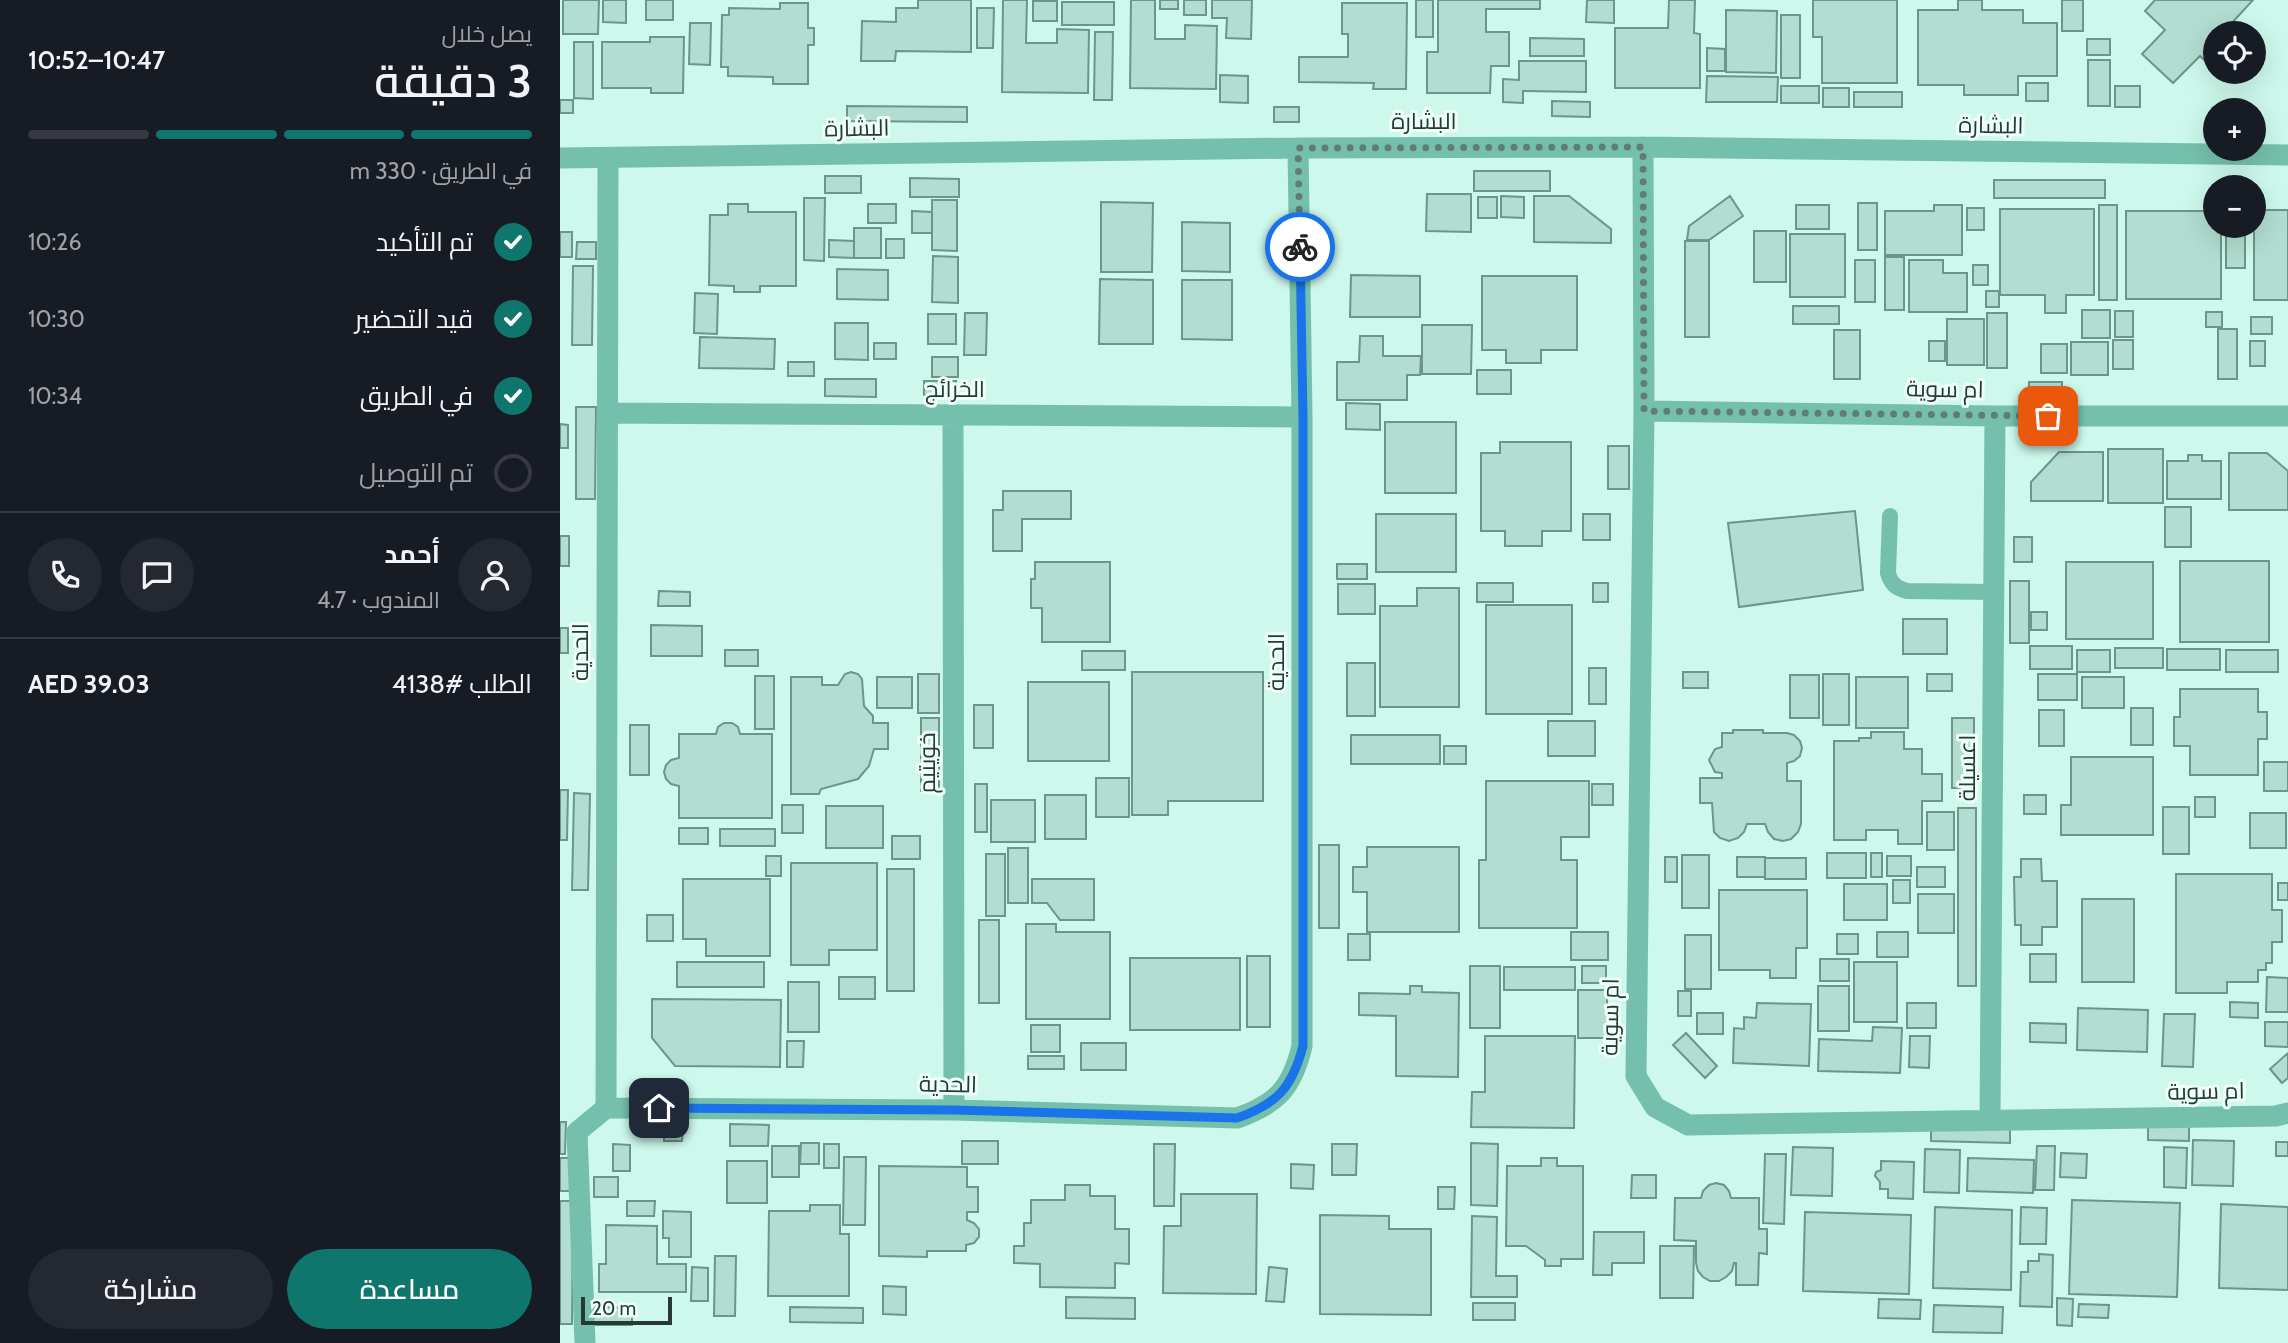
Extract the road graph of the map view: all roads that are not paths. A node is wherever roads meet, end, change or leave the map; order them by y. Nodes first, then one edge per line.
1 (1643, 147) junction
2 (1298, 148) junction
3 (2288, 155) edge
4 (560, 158) edge
5 (608, 158) junction
6 (1644, 411) junction
7 (607, 414) junction
8 (953, 415) junction
9 (1995, 416) junction
10 (2288, 416) edge
11 (1303, 417) junction
12 (1890, 516) dead end
13 (1994, 592) junction
14 (606, 1108) junction
15 (954, 1110) junction
16 (2288, 1113) edge
17 (1990, 1120) junction
18 (585, 1343) edge

1 - 2 street, البشارة
1 - 3 street, البشارة
1 - 6 street, ام سوية
2 - 5 street, البشارة
2 - 11 street, الحدية
4 - 5 street, البشارة
5 - 7 street, الحدية
6 - 9 street, ام سوية
6 - 17 street, ام سوية
7 - 8 street, الخرائج
7 - 14 street, الحدية
8 - 11 street, الخرائج
8 - 15 street, خويتيم
9 - 10 street, ام سوية
9 - 13 street, اعسيلة
11 - 15 street, الحدية
12 - 13 lane
13 - 17 street, اعسيلة
14 - 15 street, الحدية
14 - 18 street
16 - 17 street, ام سوية

